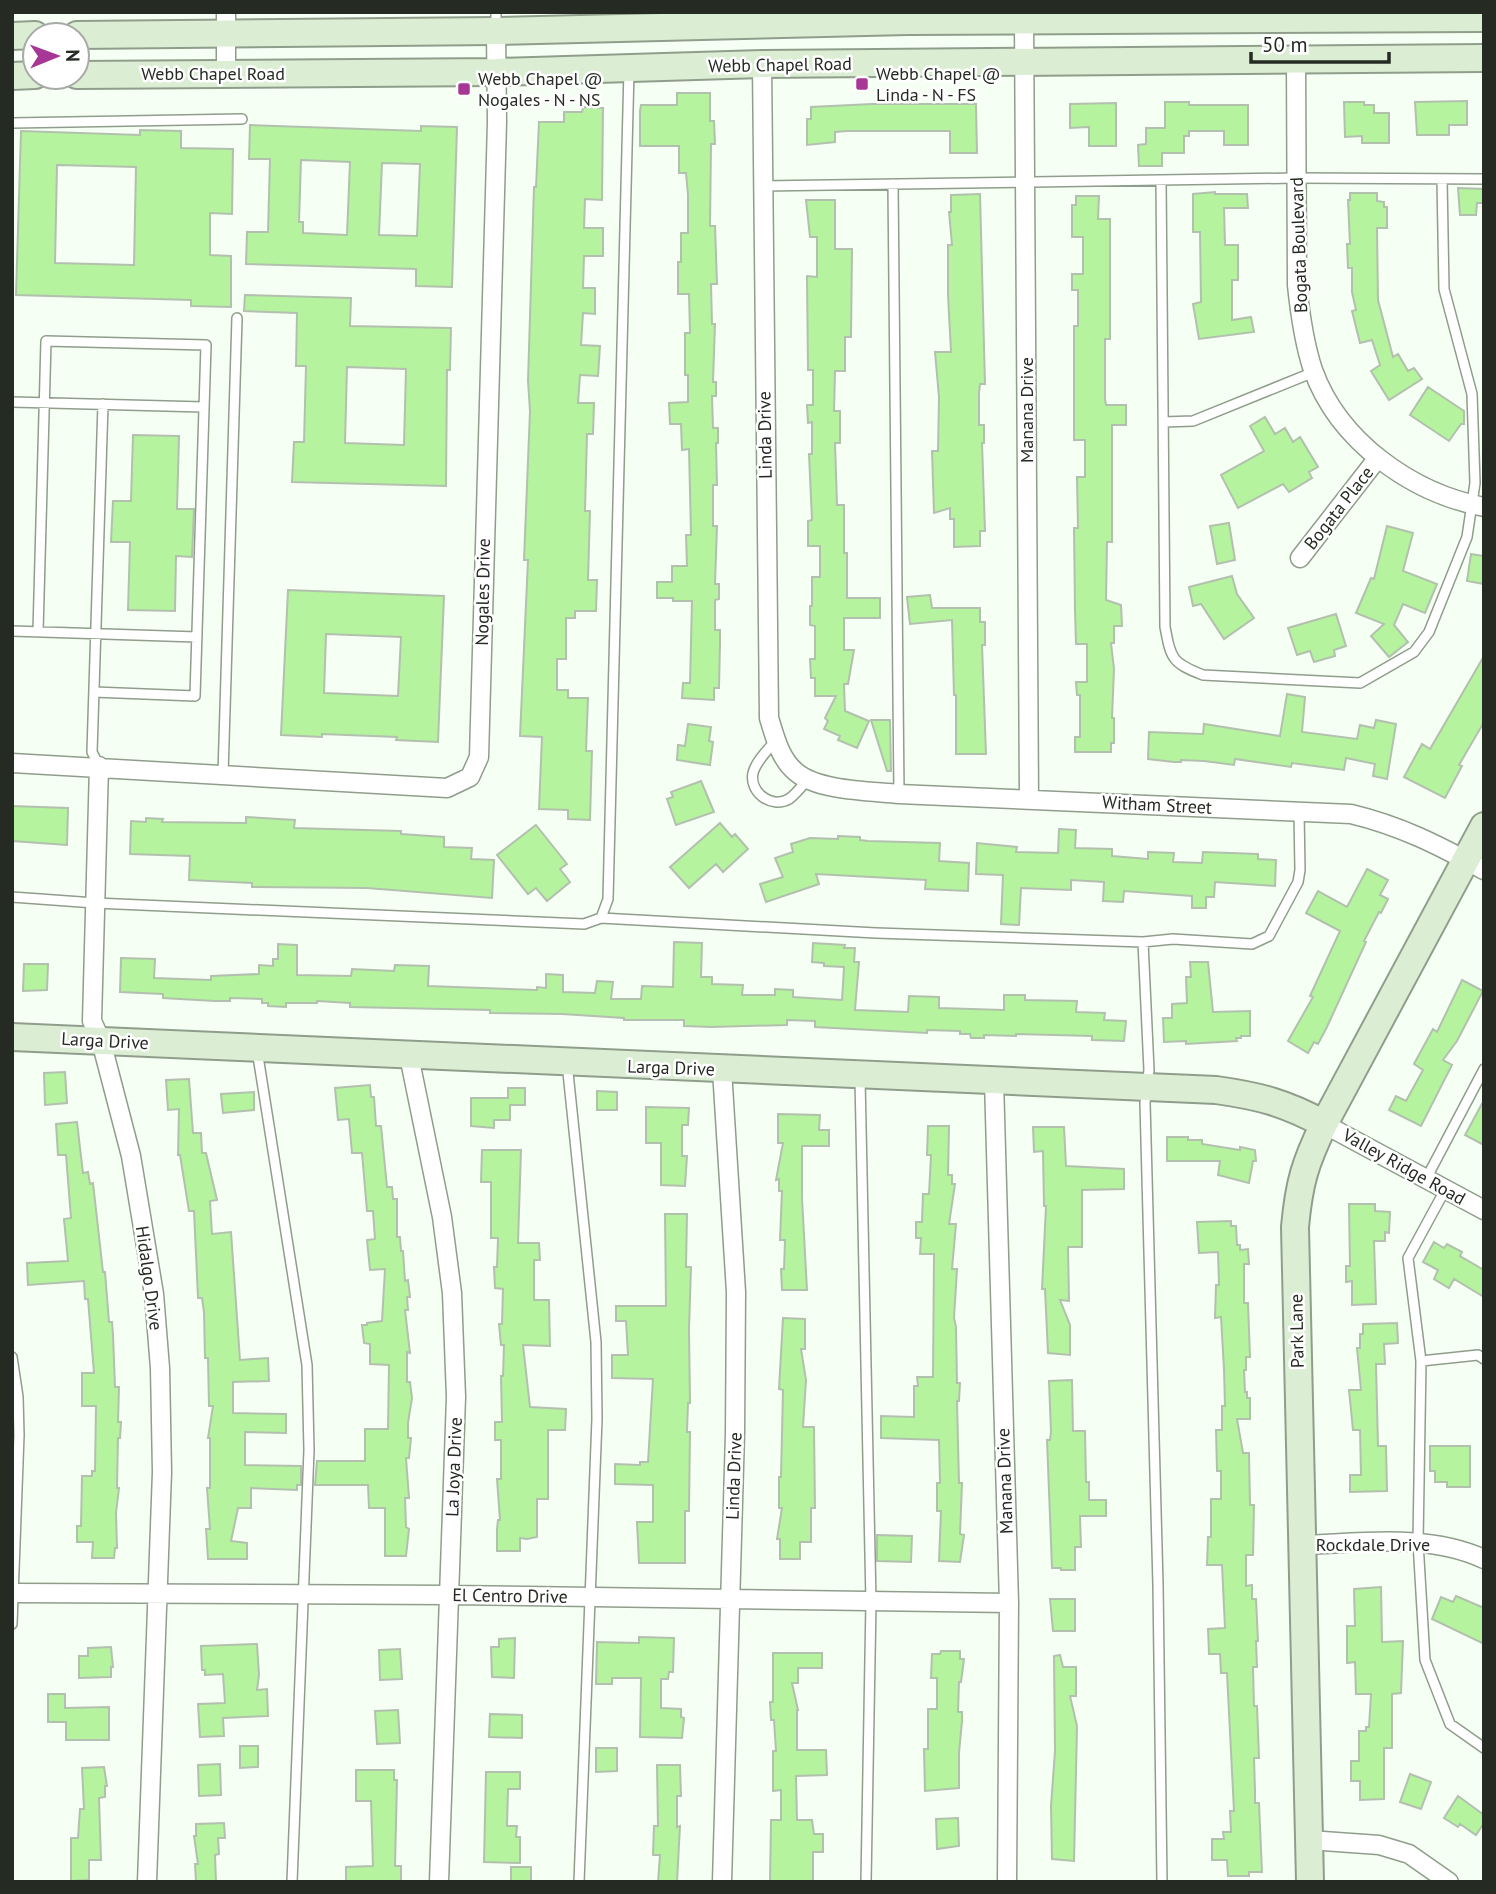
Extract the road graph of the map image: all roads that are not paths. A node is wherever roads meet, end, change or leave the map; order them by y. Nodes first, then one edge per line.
1 (1440, 15) edge
2 (1295, 16) edge
3 (762, 18) edge
4 (1484, 18) edge
5 (1024, 21) junction
6 (496, 22) edge
7 (226, 23) edge
8 (91, 34) edge
9 (1484, 58) edge
10 (1296, 59) junction
11 (1025, 62) junction
12 (762, 64) junction
13 (629, 68) junction
14 (497, 72) junction
15 (226, 74) junction
16 (91, 75) edge
17 (242, 119) dead end
18 (12, 123) edge
19 (1296, 178) junction
20 (1442, 179) junction
21 (1484, 179) edge
22 (1161, 180) junction
23 (1026, 181) junction
24 (893, 184) junction
25 (762, 186) junction
26 (237, 318) dead end
27 (1314, 372) junction
28 (12, 402) edge
29 (45, 402) junction
30 (103, 404) junction
31 (204, 407) junction
32 (1163, 422) junction
33 (1377, 459) junction
34 (1478, 506) edge
35 (1300, 558) dead end
36 (12, 631) edge
37 (38, 632) junction
38 (96, 634) junction
39 (197, 637) junction
40 (94, 692) junction
41 (776, 739) junction
42 (12, 762) edge
43 (99, 766) junction
44 (223, 774) junction
45 (814, 781) junction
46 (899, 794) junction
47 (1029, 799) junction
48 (1299, 812) junction
49 (1484, 827) edge
50 (1475, 865) edge
51 (12, 897) edge
52 (95, 903) junction
53 (601, 918) junction
54 (1143, 942) junction
55 (12, 1037) edge
56 (101, 1041) junction
57 (256, 1048) junction
58 (409, 1056) junction
59 (567, 1063) junction
60 (1484, 1069) edge
61 (722, 1070) junction
62 (860, 1075) junction
63 (994, 1081) junction
64 (1147, 1087) junction
65 (1324, 1124) junction
66 (1426, 1179) junction
67 (1445, 1189) junction
68 (1484, 1210) edge
69 (12, 1357) edge
70 (1484, 1359) edge
71 (1421, 1361) junction
72 (1418, 1542) junction
73 (1302, 1545) junction
74 (1484, 1559) edge
75 (13, 1593) edge
76 (158, 1595) junction
77 (450, 1595) junction
78 (304, 1596) junction
79 (589, 1597) junction
80 (730, 1600) junction
81 (871, 1602) junction
82 (1009, 1602) junction
83 (12, 1624) edge
84 (1484, 1748) edge
85 (1309, 1840) junction
86 (147, 1882) edge
87 (292, 1882) edge
88 (439, 1882) edge
89 (579, 1882) edge
90 (722, 1882) edge
91 (866, 1882) edge
92 (1007, 1882) edge
93 (1162, 1882) edge
94 (1310, 1882) edge
95 (1449, 1882) edge

1 - 2 main road
1 - 4 main road
2 - 5 main road
2 - 10 main road
3 - 5 main road
3 - 6 main road
3 - 12 main road
5 - 11 street, Manana Drive
6 - 7 main road
6 - 14 street, Nogales Drive
7 - 8 main road
7 - 15 street
9 - 10 main road, Webb Chapel Road
10 - 11 main road, Webb Chapel Road
10 - 19 street, Bogata Boulevard
11 - 12 main road, Webb Chapel Road
11 - 23 street, Manana Drive
12 - 13 main road, Webb Chapel Road
12 - 25 street, Linda Drive
13 - 14 main road, Webb Chapel Road
13 - 53 lane
14 - 15 main road, Webb Chapel Road
14 - 44 street, Nogales Drive
15 - 16 main road, Webb Chapel Road
17 - 18 lane
19 - 20 lane
19 - 22 lane
19 - 27 street, Bogata Boulevard
20 - 21 lane
20 - 34 lane
22 - 23 lane
22 - 32 lane
23 - 24 lane
23 - 47 street, Manana Drive
24 - 25 lane
24 - 46 lane
25 - 41 street, Linda Drive
26 - 44 lane
27 - 32 lane
27 - 33 street, Bogata Boulevard
28 - 29 lane
29 - 30 lane
29 - 31 lane
29 - 37 lane
30 - 31 lane
30 - 38 lane
31 - 39 lane
32 - 34 lane
33 - 34 street, Bogata Boulevard
33 - 35 street, Bogata Place
36 - 37 lane
37 - 38 lane
38 - 39 lane
38 - 40 lane
39 - 40 lane
40 - 43 lane
41 - 45 street, Linda Drive
41 - 45 lane
42 - 43 street
43 - 44 street, Nogales Drive
43 - 52 street, Hidalgo Drive
45 - 46 street, Witham Street
46 - 47 street, Witham Street
47 - 48 street, Witham Street
48 - 50 street, Witham Street
48 - 54 lane
49 - 50 main road, Park Lane
50 - 65 main road, Park Lane
51 - 52 lane
52 - 53 lane
52 - 56 street, Hidalgo Drive
53 - 54 lane
54 - 64 lane
55 - 56 main road, Larga Drive
56 - 57 main road, Larga Drive
56 - 76 street, Hidalgo Drive
57 - 58 main road, Larga Drive
57 - 78 lane
58 - 59 main road, Larga Drive
58 - 77 street, La Joya Drive
59 - 61 main road, Larga Drive
59 - 79 lane
60 - 66 lane
61 - 62 main road, Larga Drive
61 - 80 street, Linda Drive
62 - 63 main road, Larga Drive
62 - 81 lane
63 - 64 main road, Larga Drive
63 - 82 street, Manana Drive
64 - 65 main road, Larga Drive
64 - 93 lane
65 - 66 street, Valley Ridge Road
65 - 73 main road, Park Lane
66 - 67 street, Valley Ridge Road
67 - 68 street, Valley Ridge Road
67 - 71 lane
69 - 75 lane
70 - 71 lane
71 - 72 lane
72 - 73 street, Rockdale Drive
72 - 74 street, Rockdale Drive
72 - 84 lane
73 - 85 main road, Park Lane
75 - 76 street, El Centro Drive
75 - 83 lane
76 - 78 street, El Centro Drive
76 - 86 street, Hidalgo Drive
77 - 78 street, El Centro Drive
77 - 79 street, El Centro Drive
77 - 88 street, La Joya Drive
78 - 87 lane
79 - 80 street, El Centro Drive
79 - 89 lane
80 - 81 street, El Centro Drive
80 - 90 street, Linda Drive
81 - 82 street, El Centro Drive
81 - 91 lane
82 - 92 street, Manana Drive
85 - 94 main road, Park Lane
85 - 95 street

